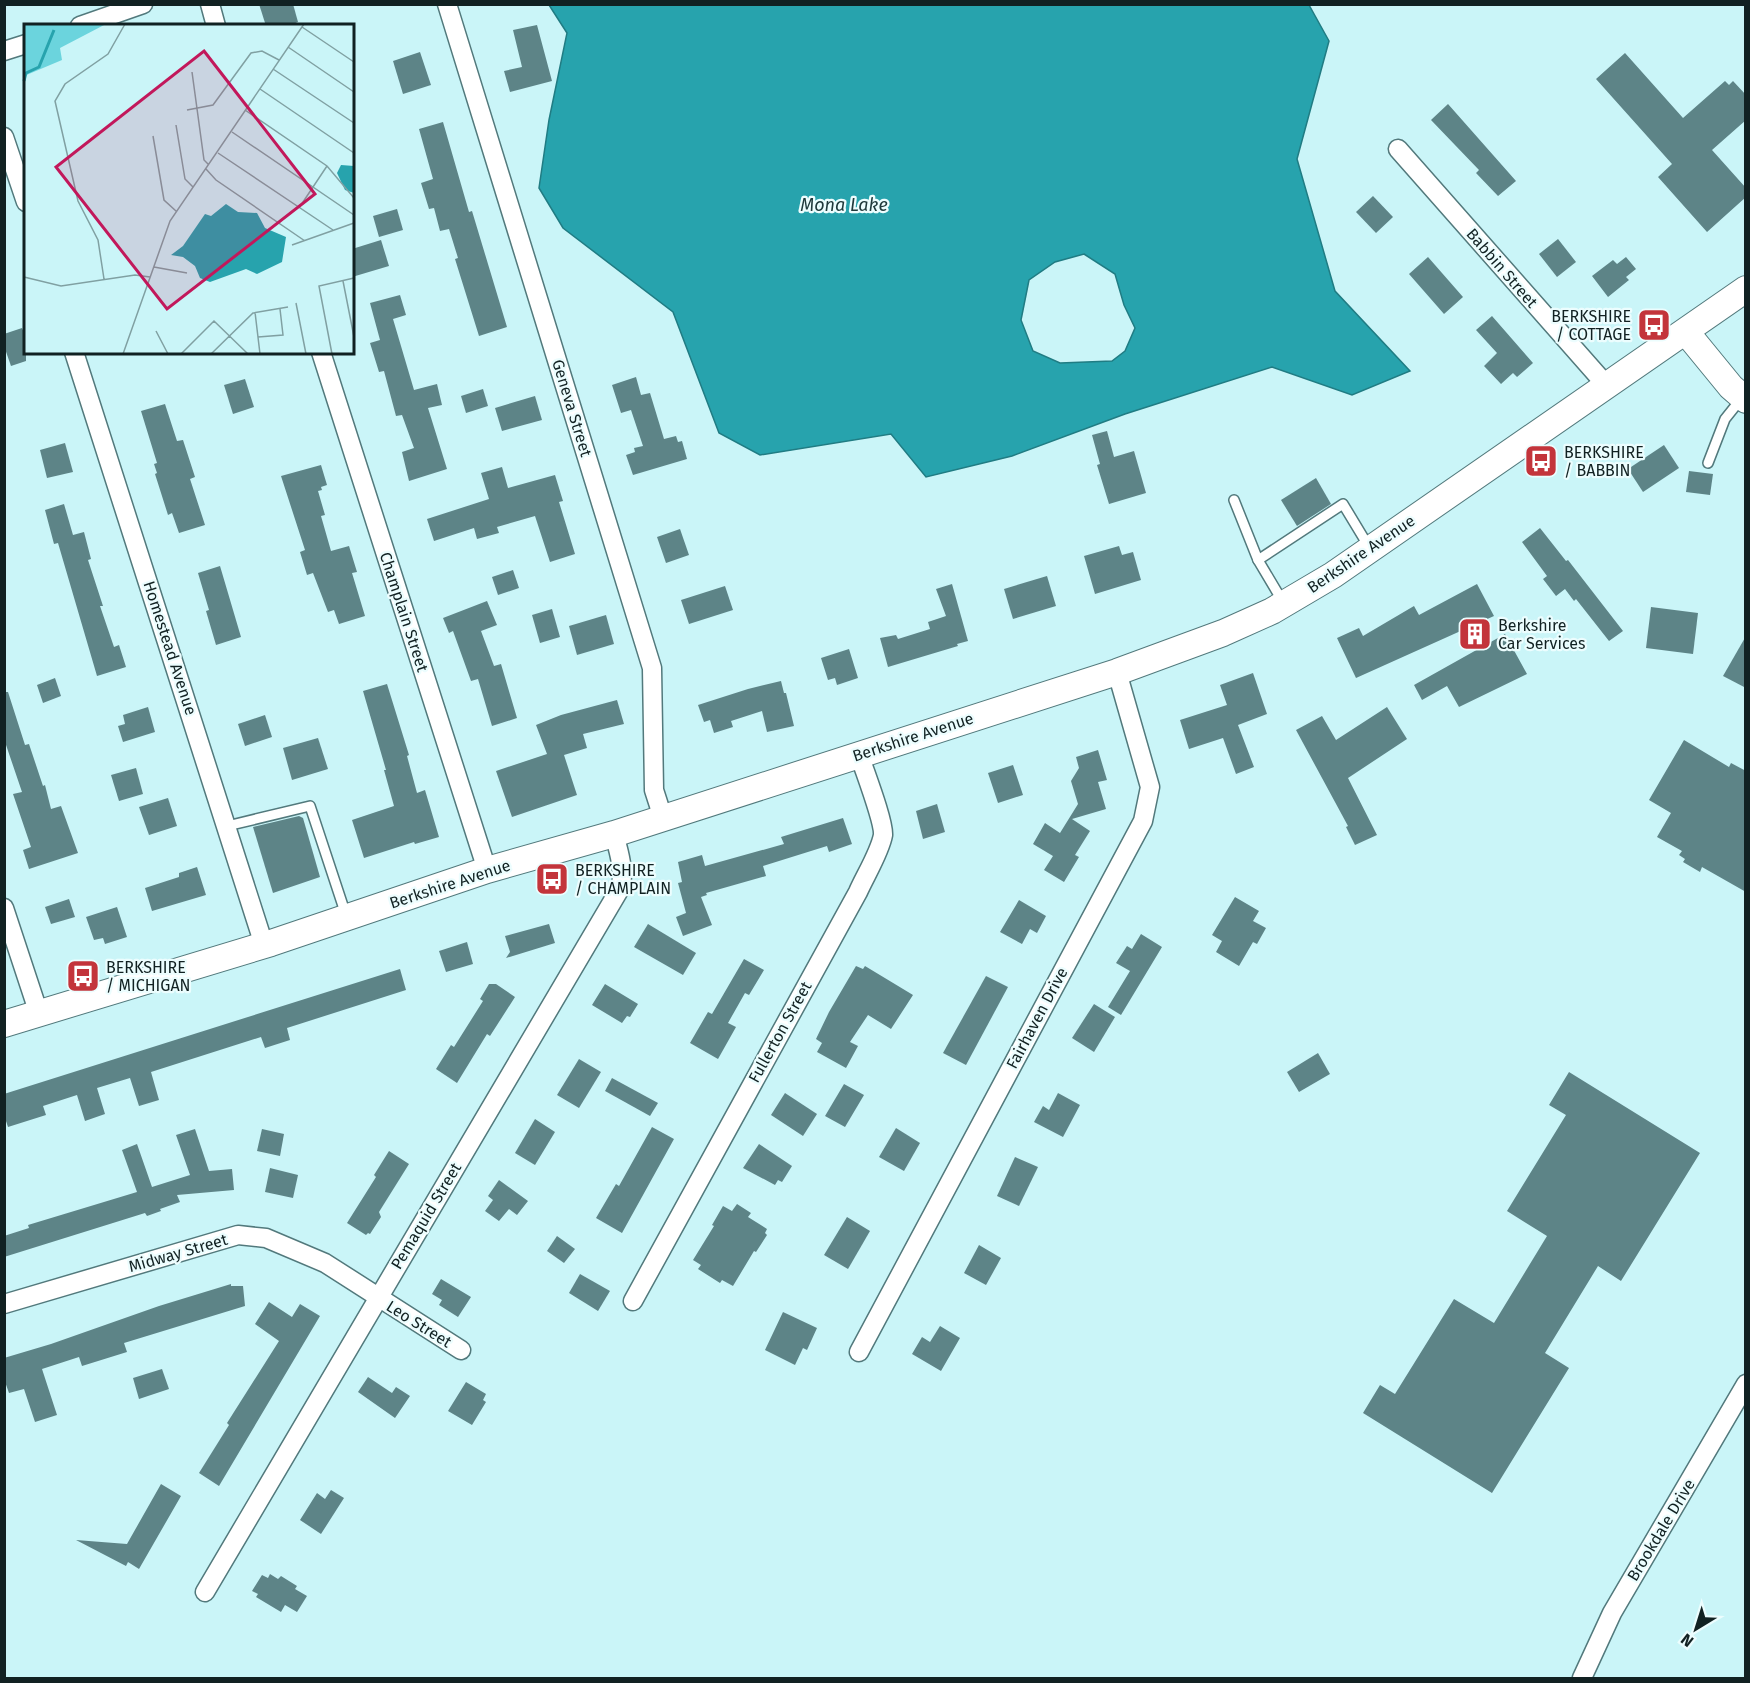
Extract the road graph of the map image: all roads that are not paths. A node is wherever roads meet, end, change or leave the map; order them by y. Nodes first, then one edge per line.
1 (143, 4) edge
2 (210, 4) edge
3 (447, 4) edge
4 (86, 24) edge
5 (215, 24) edge
6 (24, 45) edge
7 (4, 51) edge
8 (4, 137) edge
9 (1398, 149) dead end
10 (24, 196) edge
11 (1746, 289) edge
12 (1686, 332) junction
13 (75, 354) edge
14 (322, 354) edge
15 (1607, 386) junction
16 (1744, 399) edge
17 (1708, 463) dead end
18 (1234, 500) dead end
19 (1371, 549) junction
20 (1258, 560) junction
21 (1284, 604) junction
22 (1117, 672) junction
23 (859, 754) junction
24 (663, 818) junction
25 (227, 826) junction
26 (614, 834) junction
27 (487, 870) junction
28 (4, 908) edge
29 (347, 917) junction
30 (264, 945) junction
31 (39, 1014) junction
32 (4, 1024) edge
33 (377, 1297) junction
34 (633, 1301) dead end
35 (4, 1304) edge
36 (461, 1350) dead end
37 (859, 1352) dead end
38 (1746, 1384) edge
39 (205, 1592) dead end
40 (1582, 1678) edge

1 - 4 street
2 - 5 street
3 - 24 street, Geneva Street
6 - 7 street
8 - 10 street
9 - 15 street, Babbin Street
11 - 12 main road, Berkshire Avenue
12 - 15 main road, Berkshire Avenue
12 - 16 main road
13 - 25 street, Homestead Avenue
14 - 27 street, Champlain Street
15 - 19 main road, Berkshire Avenue
16 - 17 lane
18 - 20 lane
19 - 20 lane
19 - 21 main road, Berkshire Avenue
20 - 21 lane
21 - 22 main road, Berkshire Avenue
22 - 23 main road, Berkshire Avenue
22 - 37 street, Fairhaven Drive
23 - 24 main road, Berkshire Avenue
23 - 34 street, Fullerton Street
24 - 26 main road, Berkshire Avenue
25 - 29 lane
25 - 30 street, Homestead Avenue
26 - 27 main road, Berkshire Avenue
26 - 33 street, Pemaquid Street
27 - 29 main road, Berkshire Avenue
28 - 31 street
29 - 30 main road, Berkshire Avenue
30 - 31 main road, Berkshire Avenue
31 - 32 main road, Berkshire Avenue
33 - 35 street, Midway Street
33 - 36 street, Leo Street
33 - 39 street, Pemaquid Street
38 - 40 street, Brookdale Drive

